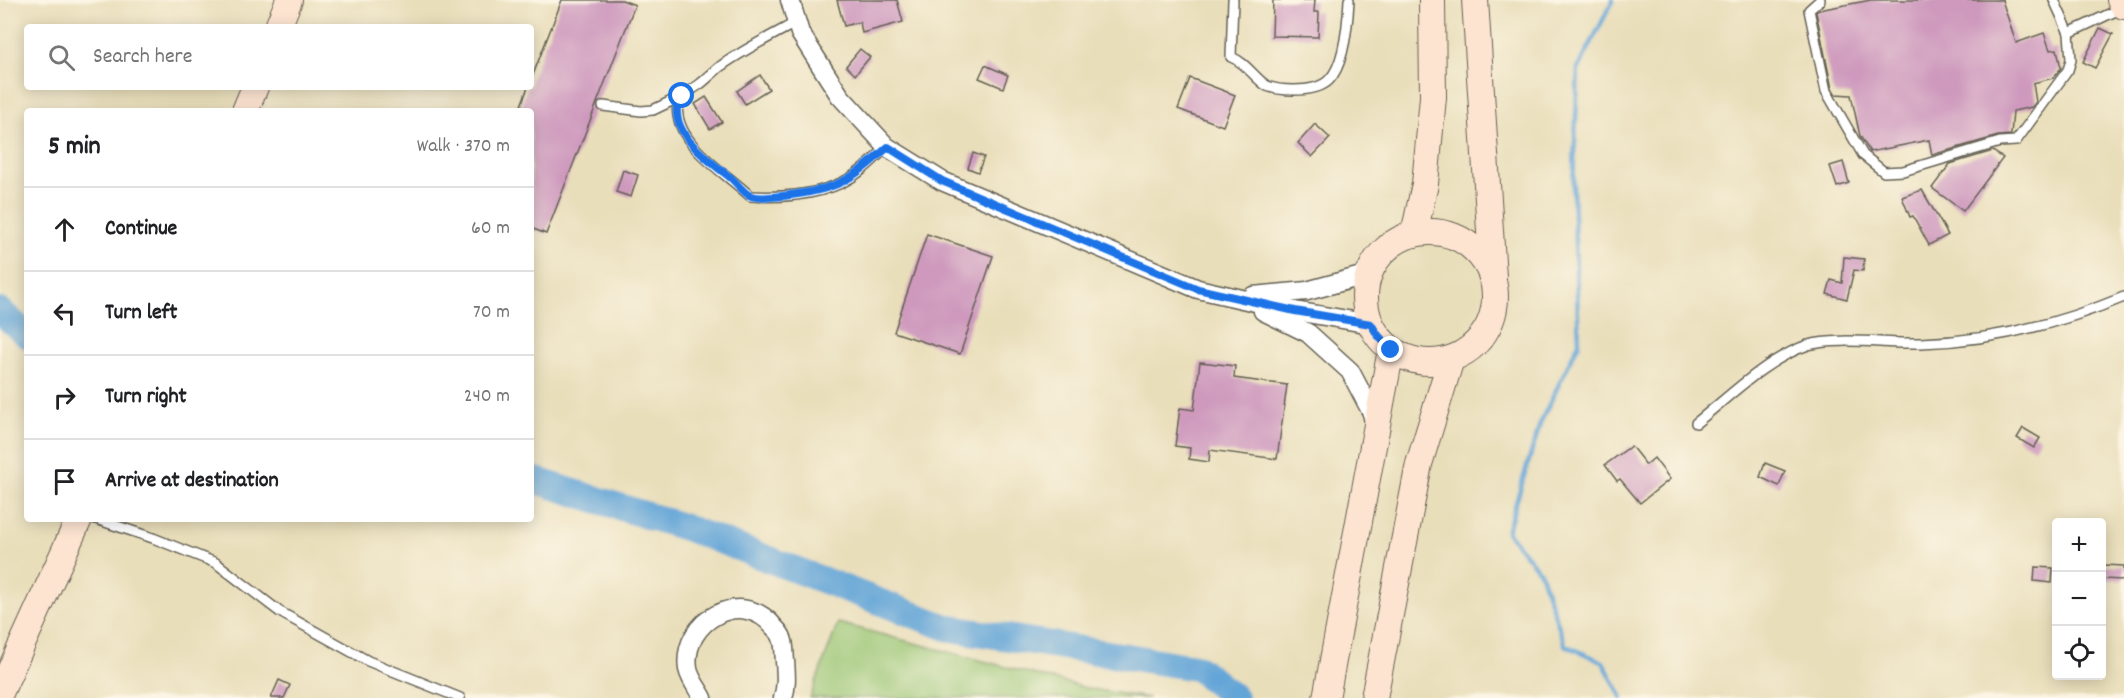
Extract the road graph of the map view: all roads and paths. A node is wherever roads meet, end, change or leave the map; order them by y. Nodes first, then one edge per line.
1 (289, 0) edge
2 (790, 0) edge
3 (1233, 0) edge
4 (1349, 0) edge
5 (1432, 0) edge
6 (1474, 0) edge
7 (1820, 0) edge
8 (2054, 0) edge
9 (2120, 0) edge
10 (2124, 7) edge
11 (797, 22) junction
12 (279, 24) edge
13 (2068, 33) junction
14 (254, 90) edge
15 (682, 96) junction
16 (603, 106) dead end
17 (246, 108) edge
18 (888, 147) junction
19 (1414, 234) junction
20 (1369, 274) junction
21 (1494, 286) junction
22 (1234, 297) junction
23 (2124, 297) edge
24 (1371, 324) junction
25 (1391, 350) junction
26 (1451, 359) junction
27 (1696, 423) dead end
28 (1376, 429) junction
29 (78, 522) edge
30 (105, 522) edge
31 (0, 693) edge
32 (460, 698) edge
33 (703, 698) edge
34 (783, 698) edge
35 (1326, 698) edge
36 (1374, 698) edge

1 - 12 street
2 - 11 street
3 - 4 lane
5 - 19 street
6 - 21 street
7 - 13 lane
8 - 13 lane
9 - 10 street
10 - 13 lane
11 - 15 lane
11 - 18 street
14 - 17 street
15 - 16 lane
15 - 18 lane
18 - 22 street
19 - 20 street
19 - 21 street
20 - 22 street
20 - 24 street
21 - 26 street
22 - 24 street
22 - 28 street
23 - 27 lane
24 - 25 street
25 - 26 street
25 - 28 street
26 - 36 street
28 - 35 street
29 - 31 street
30 - 32 lane
33 - 34 street

